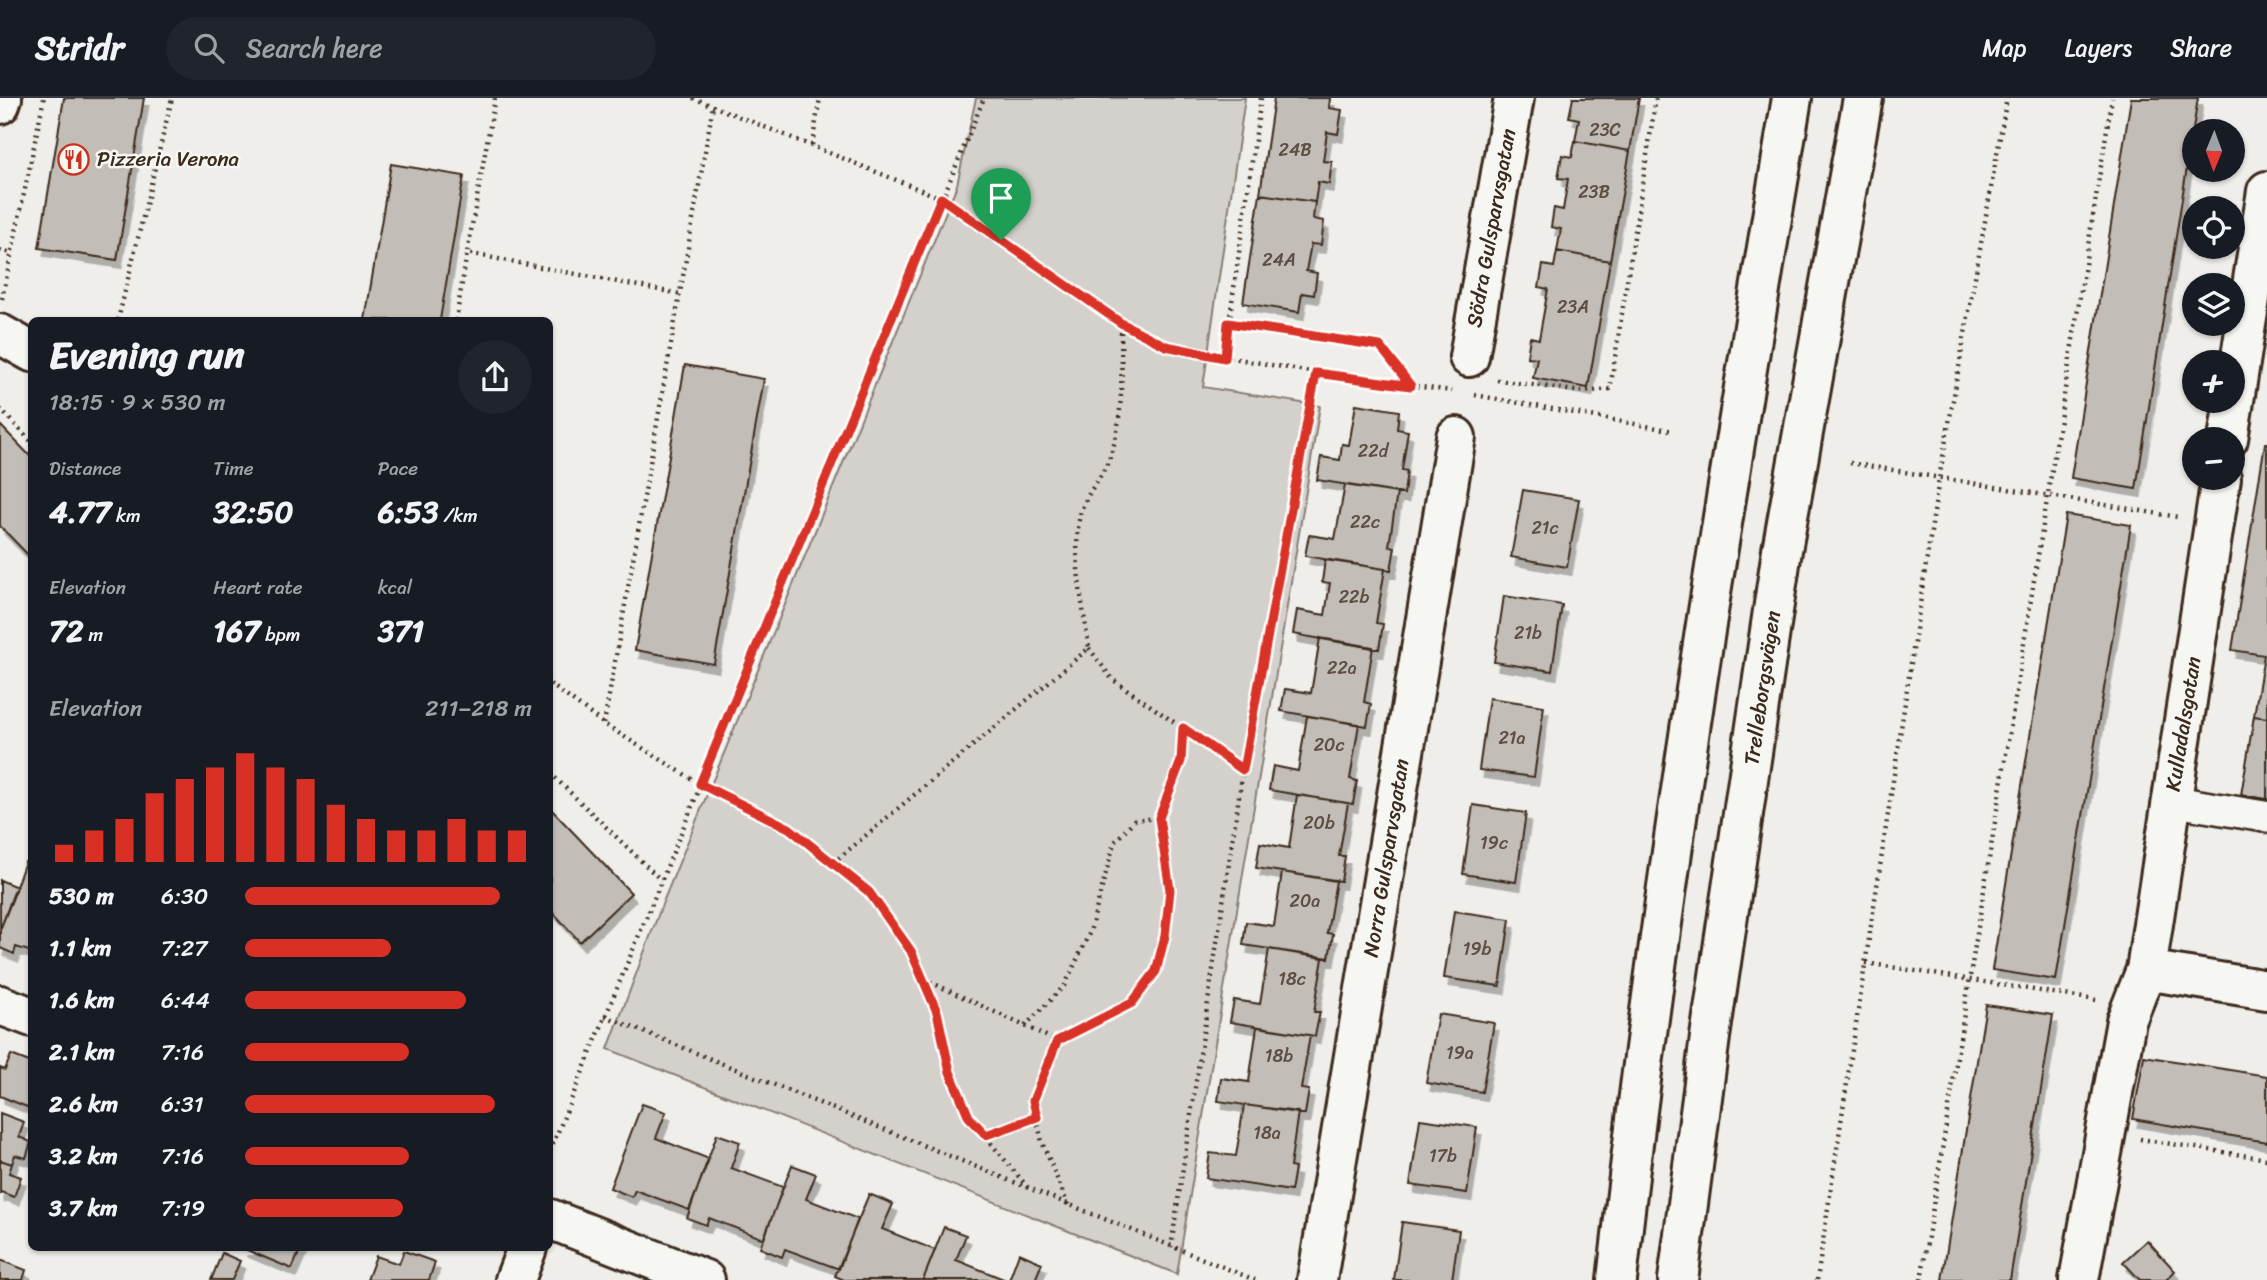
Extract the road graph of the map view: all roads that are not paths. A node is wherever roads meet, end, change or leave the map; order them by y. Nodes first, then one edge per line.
1 (2, 98) edge
2 (1514, 98) edge
3 (1792, 98) edge
4 (1864, 98) edge
5 (0, 104) edge
6 (2267, 191) edge
7 (0, 334) edge
8 (28, 350) edge
9 (1469, 357) road end
10 (2253, 373) edge
11 (2233, 427) edge
12 (1456, 437) dead end
13 (2219, 490) edge
14 (2172, 801) junction
15 (2267, 817) edge
16 (2146, 970) junction
17 (2267, 989) edge
18 (0, 1005) edge
19 (28, 1016) edge
20 (553, 1220) edge
21 (526, 1251) edge
22 (515, 1280) edge
23 (705, 1280) edge
24 (1317, 1280) edge
25 (1617, 1280) edge
26 (1678, 1280) edge
27 (2079, 1280) edge

1 - 5 main road
2 - 9 main road, Södra Gulsparvsgatan
3 - 25 main road
4 - 26 main road, Trelleborgsvägen
6 - 10 main road
7 - 8 main road
10 - 11 main road
12 - 24 main road, Norra Gulsparvsgatan
13 - 14 main road, Kulladalsgatan
14 - 15 street
14 - 16 main road, Kulladalsgatan
16 - 17 main road
16 - 27 main road, Kulladalsgatan
18 - 19 main road
20 - 23 main road
21 - 22 main road

